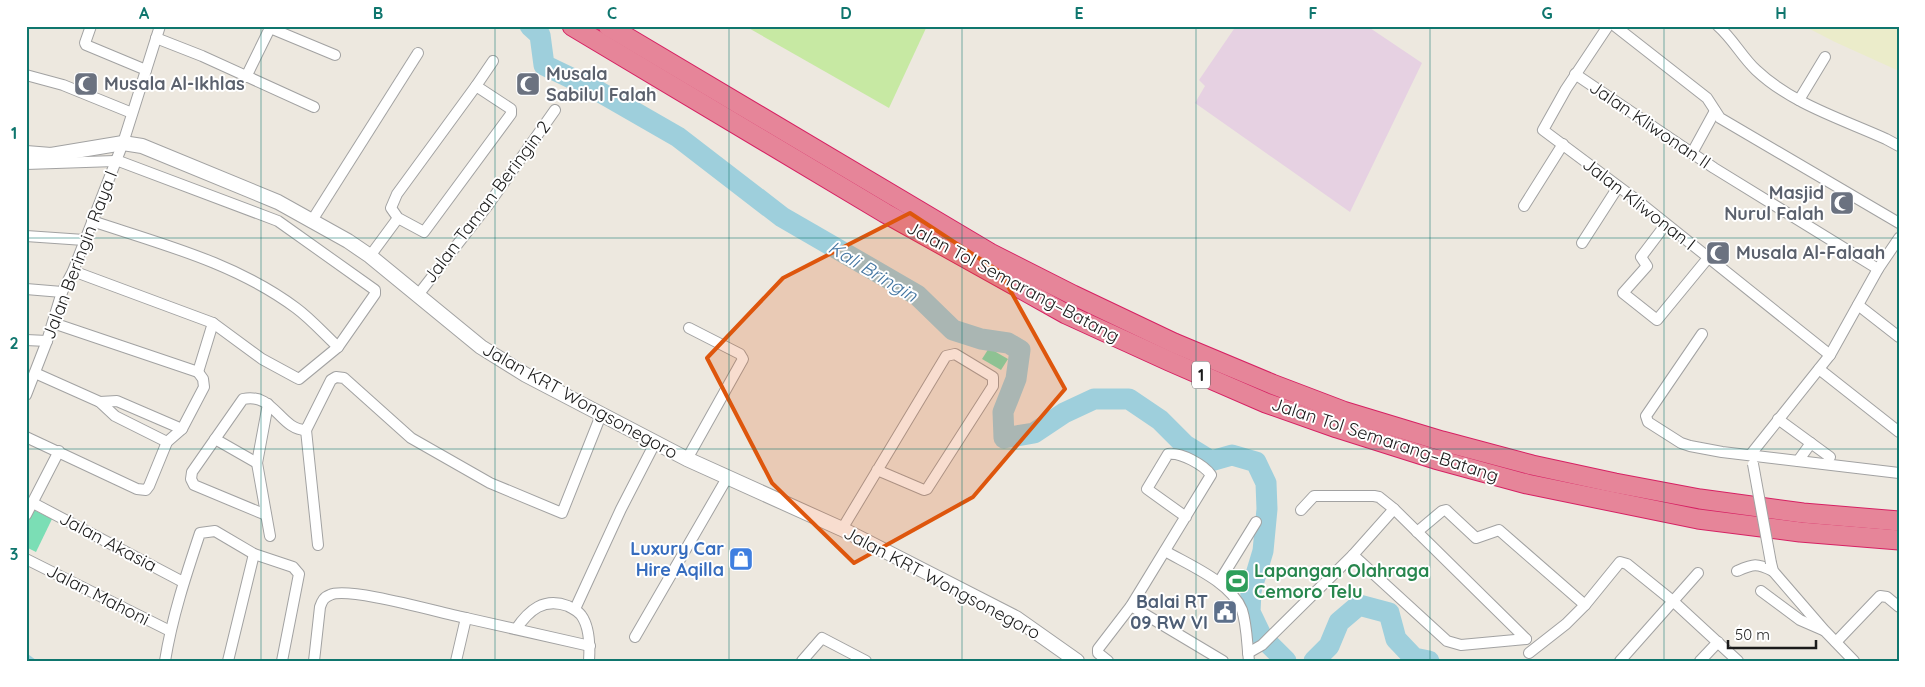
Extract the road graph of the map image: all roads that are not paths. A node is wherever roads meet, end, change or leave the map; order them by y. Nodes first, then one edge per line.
1 (92, 26) edge
2 (160, 26) edge
3 (572, 26) edge
4 (608, 26) edge
5 (1608, 26) edge
6 (1615, 26) edge
7 (1718, 26) edge
8 (156, 38) junction
9 (418, 53) dead end
10 (335, 55) dead end
11 (1825, 57) dead end
12 (493, 61) dead end
13 (146, 70) junction
14 (1575, 74) junction
15 (26, 75) edge
16 (246, 77) junction
17 (476, 86) junction
18 (1799, 100) junction
19 (314, 107) dead end
20 (555, 110) dead end
21 (1715, 111) junction
22 (132, 113) junction
23 (123, 143) junction
24 (1563, 144) junction
25 (1899, 146) edge
26 (26, 153) edge
27 (1692, 153) junction
28 (115, 161) junction
29 (26, 164) edge
30 (1618, 187) junction
31 (1524, 206) dead end
32 (398, 218) junction
33 (92, 221) junction
34 (311, 222) junction
35 (1899, 223) edge
36 (1666, 224) junction
37 (26, 236) edge
38 (1899, 238) edge
39 (84, 240) junction
40 (1582, 243) dead end
41 (370, 256) junction
42 (1708, 258) junction
43 (1878, 269) junction
44 (73, 271) junction
45 (26, 289) edge
46 (62, 292) junction
47 (418, 295) junction
48 (1858, 306) junction
49 (52, 323) junction
50 (213, 323) junction
51 (689, 328) dead end
52 (1702, 334) dead end
53 (1899, 337) edge
54 (26, 340) edge
55 (47, 341) junction
56 (338, 347) junction
57 (1830, 355) junction
58 (1819, 369) junction
59 (35, 372) junction
60 (198, 372) junction
61 (26, 395) edge
62 (100, 402) junction
63 (268, 404) junction
64 (600, 415) junction
65 (1778, 419) junction
66 (182, 429) junction
67 (306, 430) junction
68 (1897, 431) edge
69 (26, 437) edge
70 (215, 439) junction
71 (167, 442) junction
72 (655, 443) junction
73 (1811, 443) junction
74 (59, 451) junction
75 (1830, 458) dead end
76 (687, 459) junction
77 (1752, 459) junction
78 (1798, 461) junction
79 (257, 463) junction
80 (877, 470) junction
81 (1899, 473) edge
82 (727, 478) junction
83 (33, 503) junction
84 (1394, 509) junction
85 (1301, 510) dead end
86 (26, 515) edge
87 (266, 515) junction
88 (1186, 517) junction
89 (1899, 521) edge
90 (1256, 522) dead end
91 (842, 529) junction
92 (1417, 532) junction
93 (270, 536) dead end
94 (1899, 540) edge
95 (318, 545) dead end
96 (1165, 551) junction
97 (254, 554) junction
98 (1353, 555) junction
99 (26, 559) edge
100 (1772, 567) junction
101 (1737, 571) dead end
102 (1698, 572) dead end
103 (183, 582) junction
104 (1218, 582) junction
105 (1761, 591) dead end
106 (1674, 602) junction
107 (1585, 605) junction
108 (1131, 606) junction
109 (1899, 607) edge
110 (575, 609) junction
111 (466, 618) junction
112 (516, 629) junction
113 (1824, 630) junction
114 (170, 632) junction
115 (635, 636) dead end
116 (1526, 639) junction
117 (1718, 642) junction
118 (1836, 642) junction
119 (590, 646) junction
120 (1248, 657) edge
121 (1532, 657) edge
122 (165, 661) edge
123 (228, 661) edge
124 (282, 661) edge
125 (314, 661) edge
126 (456, 661) edge
127 (589, 661) edge
128 (802, 661) edge
129 (866, 661) edge
130 (1077, 661) edge
131 (1108, 661) edge
132 (1223, 661) edge
133 (1620, 661) edge
134 (1700, 661) edge
135 (1738, 661) edge
136 (1854, 661) edge

1 - 13 street
2 - 8 street
3 - 94 highway, Jalan Tol Semarang–Batang / 1
4 - 89 highway, Jalan Tol Semarang–Batang / 1
5 - 14 street
6 - 21 street
7 - 18 street
8 - 13 street
8 - 16 street
9 - 34 street
10 - 16 street
11 - 18 street
12 - 17 street
13 - 22 street
14 - 24 street, Jalan Kliwonan I
14 - 27 street, Jalan Kliwonan II
15 - 22 street
16 - 19 street
17 - 32 street
17 - 32 street
18 - 25 street
20 - 47 street, Jalan Taman Beringin 2
21 - 27 street
21 - 35 street
22 - 23 street
23 - 26 street
23 - 28 street, Jalan Beringin Raya I
23 - 34 street, Jalan KRT Wongsonegoro
24 - 30 street, Jalan Kliwonan I
24 - 31 street
27 - 43 street, Jalan Kliwonan II
28 - 29 street
28 - 33 street, Jalan Beringin Raya I
28 - 56 street
30 - 36 street, Jalan Kliwonan I
30 - 40 street
32 - 41 street
33 - 39 street, Jalan Beringin Raya I
33 - 56 street
34 - 41 street, Jalan KRT Wongsonegoro
36 - 42 street, Jalan Kliwonan I
36 - 42 street
37 - 39 street
38 - 43 street
39 - 44 street, Jalan Beringin Raya I
41 - 47 street, Jalan KRT Wongsonegoro
42 - 57 street, Jalan Kliwonan I
43 - 48 street
44 - 46 street, Jalan Beringin Raya I
44 - 50 street
45 - 46 street
46 - 49 street, Jalan Beringin Raya I
47 - 64 street, Jalan KRT Wongsonegoro
48 - 53 street
48 - 57 street
49 - 55 street, Jalan Beringin Raya I
49 - 60 street
50 - 56 street
50 - 60 street
51 - 76 street
52 - 77 street
54 - 55 street
55 - 59 street, Jalan Beringin Raya I
57 - 58 street
58 - 65 street
58 - 68 street
59 - 61 street, Jalan Beringin Raya I
59 - 62 street
60 - 66 street
62 - 66 street
62 - 71 street
63 - 67 street
63 - 70 street
63 - 79 street
64 - 67 street
64 - 72 street, Jalan KRT Wongsonegoro
65 - 73 street
65 - 77 street
66 - 71 street
67 - 95 street
69 - 74 street
70 - 79 street
70 - 87 street
71 - 74 street
72 - 76 street, Jalan KRT Wongsonegoro
72 - 110 street
73 - 75 street
73 - 78 street
74 - 83 street
76 - 82 street, Jalan KRT Wongsonegoro
77 - 78 street
77 - 100 street, bridge
78 - 81 street
79 - 87 street
80 - 80 street
80 - 91 street
82 - 91 street, Jalan KRT Wongsonegoro
82 - 115 street
83 - 86 street
83 - 103 street, Jalan Akasia
84 - 85 street
84 - 92 street
84 - 98 street
87 - 93 street
88 - 88 street
88 - 96 street
90 - 104 street
91 - 130 street, Jalan KRT Wongsonegoro
92 - 107 street
92 - 116 street
96 - 104 street
96 - 108 street
97 - 103 street
97 - 123 street
97 - 124 street
98 - 116 street
98 - 120 street
99 - 114 street, Jalan Mahoni
100 - 101 street
100 - 113 street
102 - 106 street
103 - 114 street
104 - 120 street
105 - 113 street
106 - 107 street
106 - 117 street
106 - 133 street
107 - 121 street
108 - 131 street
108 - 132 street
109 - 118 street
110 - 112 street
110 - 119 street
111 - 112 street
111 - 125 street
111 - 126 street
112 - 119 street
113 - 118 street
114 - 122 street
116 - 121 street
117 - 134 street
117 - 135 street
118 - 136 street
119 - 127 street
128 - 129 street

